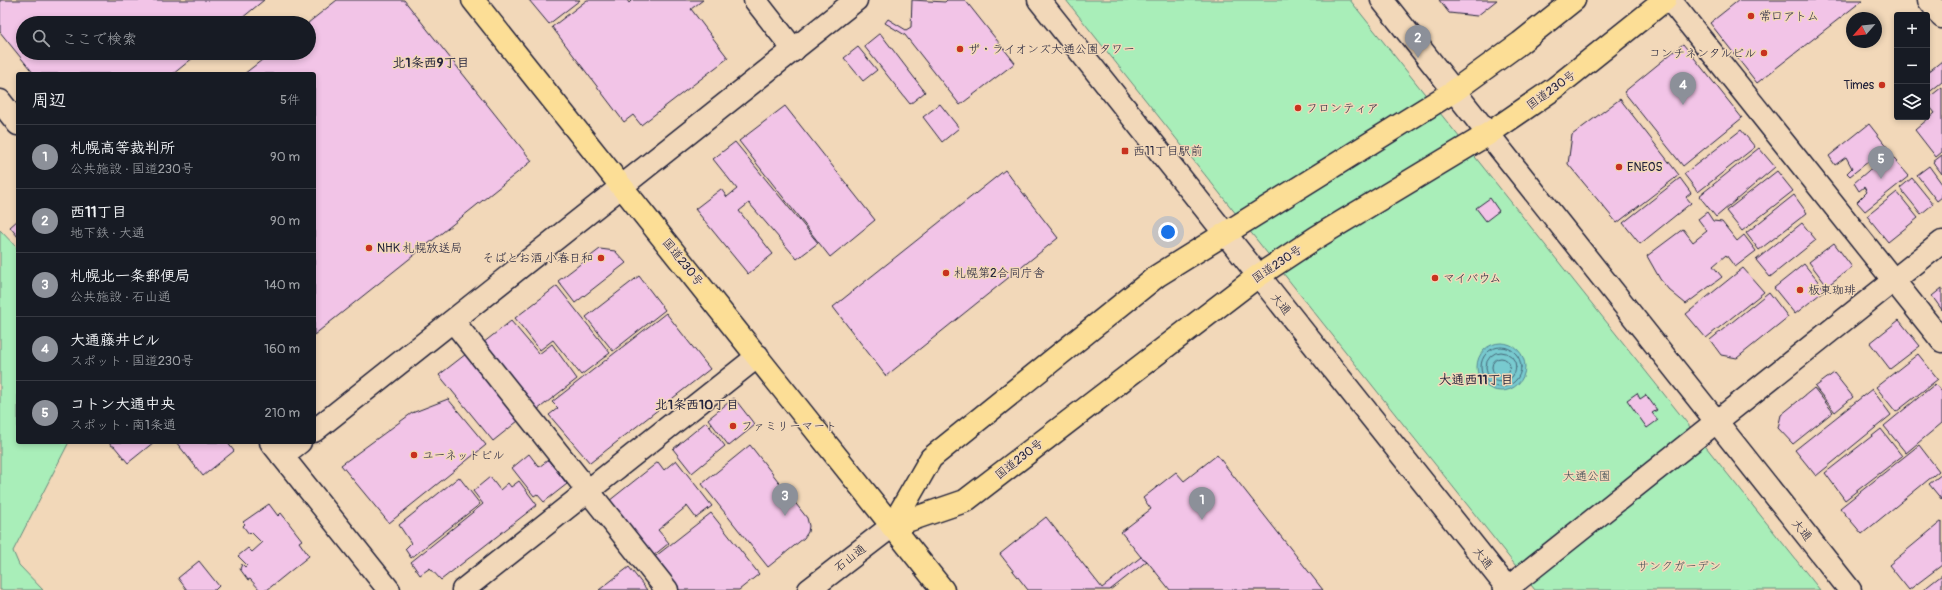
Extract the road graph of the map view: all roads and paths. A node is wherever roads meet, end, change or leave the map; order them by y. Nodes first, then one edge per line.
1 (473, 0) edge
2 (755, 0) edge
3 (856, 0) edge
4 (1039, 0) edge
5 (1382, 0) edge
6 (1574, 0) edge
7 (1665, 0) edge
8 (1670, 0) edge
9 (1929, 0) edge
10 (1942, 17) edge
11 (794, 50) junction
12 (1454, 91) junction
13 (0, 101) edge
14 (16, 121) edge
15 (1488, 134) junction
16 (622, 186) junction
17 (1224, 233) junction
18 (1942, 242) edge
19 (1258, 276) junction
20 (1894, 280) junction
21 (453, 321) junction
22 (1942, 341) edge
23 (758, 356) junction
24 (1716, 421) junction
25 (316, 429) edge
26 (293, 444) edge
27 (277, 449) edge
28 (588, 490) junction
29 (892, 526) junction
30 (1507, 589) edge
31 (389, 590) edge
32 (463, 590) edge
33 (667, 590) edge
34 (809, 590) edge
35 (943, 590) edge
36 (1850, 590) edge

1 - 16 main road, 国道230号
2 - 11 street
3 - 11 street
4 - 17 street, 大通
5 - 12 street, 大通
6 - 12 main road
7 - 15 main road, 国道230号
8 - 20 street
9 - 10 street
11 - 16 street
12 - 15 street, 大通
12 - 17 main road
13 - 14 street
15 - 19 main road, 国道230号
15 - 24 street, 大通
16 - 21 street
16 - 23 main road, 国道230号
17 - 19 street, 大通
17 - 29 main road
18 - 20 street
19 - 29 main road, 国道230号
19 - 30 street, 大通
20 - 22 street
20 - 24 street
21 - 25 street
21 - 28 street
23 - 28 street
23 - 29 main road, 国道230号
24 - 30 street
24 - 36 street, 大通
26 - 27 street
27 - 31 street
28 - 32 street
28 - 33 street
29 - 34 street, 石山通
29 - 35 main road

